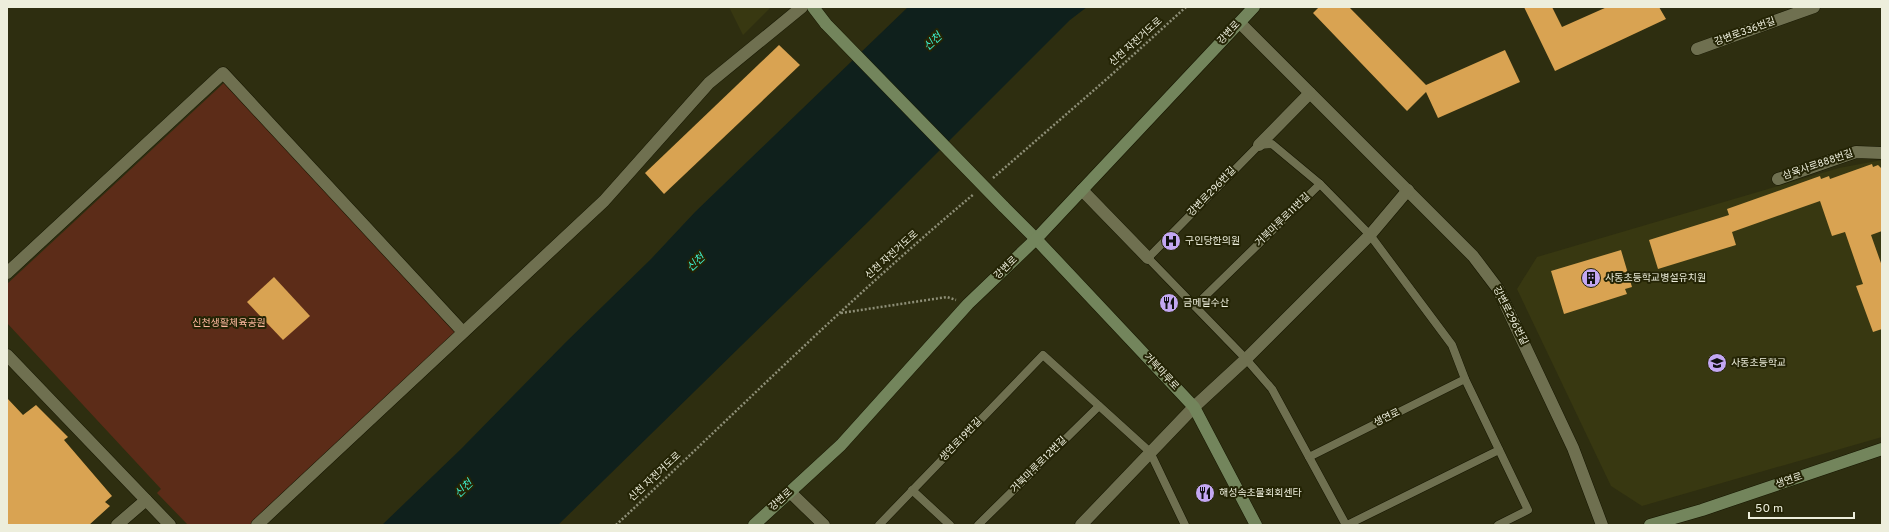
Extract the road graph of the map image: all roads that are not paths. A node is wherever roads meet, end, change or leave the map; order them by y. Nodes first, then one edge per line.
1 (802, 7) edge
2 (812, 7) edge
3 (1254, 7) edge
4 (1814, 7) edge
5 (1793, 11) edge
6 (1240, 23) junction
7 (1697, 50) dead end
8 (1310, 93) junction
9 (1259, 145) junction
10 (1882, 153) edge
11 (1778, 179) dead end
12 (1320, 184) junction
13 (1082, 190) junction
14 (1408, 190) junction
15 (1370, 235) junction
16 (1036, 238) junction
17 (1148, 258) junction
18 (7, 273) edge
19 (1195, 306) junction
20 (463, 332) junction
21 (7, 355) edge
22 (1246, 359) junction
23 (1465, 379) junction
24 (1099, 406) junction
25 (1194, 407) junction
26 (1882, 449) edge
27 (1499, 450) junction
28 (1150, 452) junction
29 (1309, 457) junction
30 (912, 490) junction
31 (790, 492) junction
32 (146, 500) junction
33 (1082, 524) edge
34 (117, 525) edge
35 (170, 525) edge
36 (257, 525) edge
37 (754, 525) edge
38 (824, 525) edge
39 (879, 525) edge
40 (950, 525) edge
41 (978, 525) edge
42 (1185, 525) edge
43 (1256, 525) edge
44 (1346, 525) edge
45 (1498, 525) edge
46 (1602, 525) edge
47 (1650, 525) edge

1 - 20 street
2 - 16 street, 거북마루로, bridge
3 - 6 street, 강변로
4 - 5 street, 강변로336번길
5 - 7 street, 강변로336번길
6 - 8 street, 강변로296번길
6 - 13 street, 강변로
8 - 9 street, 강변로296번길
8 - 14 street, 강변로296번길
9 - 12 lane
9 - 17 lane, 강변로296번길
10 - 11 street, 삼육사로888번길
12 - 15 lane
12 - 19 lane, 거북마루로11번길
13 - 16 street, 강변로
13 - 17 street
14 - 15 street
14 - 46 street, 강변로296번길
15 - 22 street
15 - 23 lane
16 - 25 street, 거북마루로
16 - 31 street, 강변로
17 - 19 lane
18 - 20 street
19 - 22 lane
20 - 36 street
21 - 32 street
22 - 25 street
22 - 29 lane
23 - 27 lane
23 - 29 lane, 생연로
24 - 28 lane
24 - 30 lane, 생연로19번길
24 - 41 lane, 거북마루로12번길
25 - 28 street
25 - 43 street, 거북마루로
26 - 47 street, 생연로
27 - 44 lane
27 - 45 lane
28 - 33 street
28 - 42 lane
29 - 44 lane
30 - 39 lane, 생연로19번길
30 - 40 lane
31 - 37 street, 강변로
31 - 38 street
32 - 34 street
32 - 35 street

